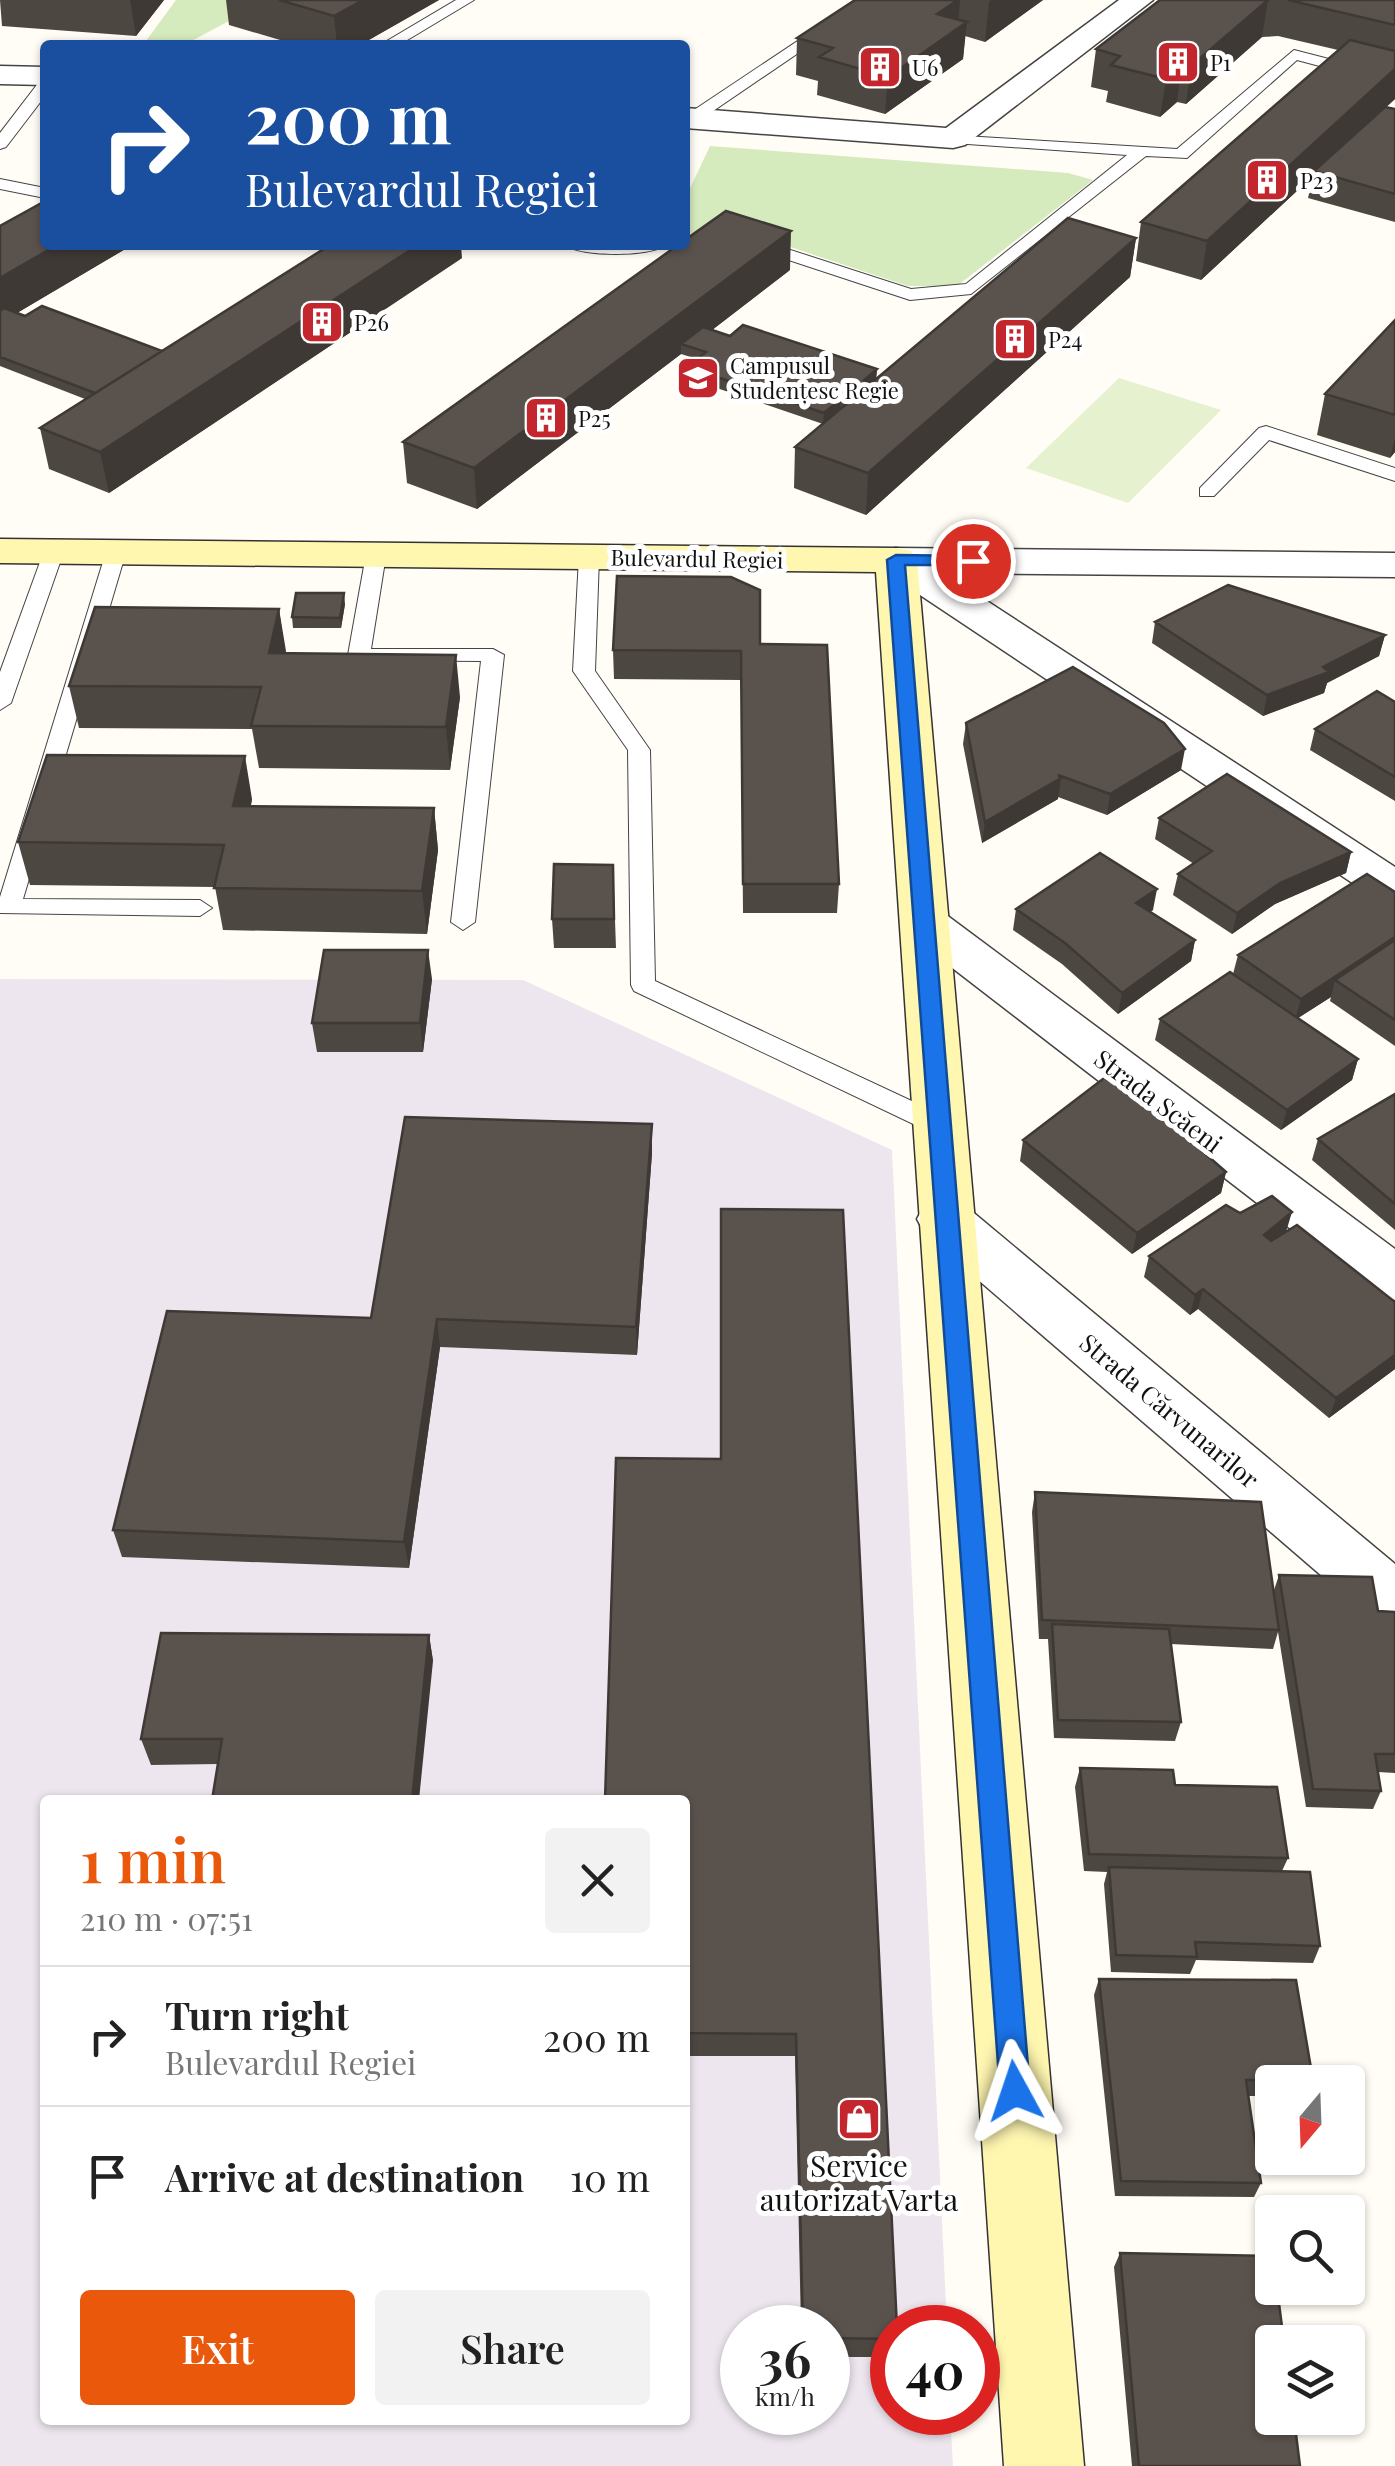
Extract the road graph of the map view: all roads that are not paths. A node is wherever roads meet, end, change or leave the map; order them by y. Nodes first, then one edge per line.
1 (467, 0) edge
2 (869, 0) edge
3 (1138, 0) edge
4 (397, 40) edge
5 (0, 75) edge
6 (40, 76) edge
7 (1395, 81) edge
8 (40, 92) edge
9 (690, 117) edge
10 (690, 118) edge
11 (953, 138) junction
12 (0, 144) edge
13 (1141, 152) junction
14 (0, 184) edge
15 (40, 192) edge
16 (690, 242) edge
17 (1395, 475) edge
18 (1207, 492) dead end
19 (0, 550) edge
20 (54, 551) junction
21 (116, 552) junction
22 (376, 555) junction
23 (589, 557) junction
24 (896, 560) junction
25 (1395, 566) edge
26 (0, 703) edge
27 (1395, 844) edge
28 (1395, 888) edge
29 (200, 908) edge
30 (463, 922) dead end
31 (924, 922) junction
32 (938, 1124) junction
33 (944, 1219) junction
34 (1395, 1279) edge
35 (1395, 1600) edge
36 (1044, 2466) edge

1 - 4 lane
2 - 9 lane
3 - 11 street
5 - 6 street
7 - 13 lane
8 - 12 lane
10 - 11 street
11 - 13 lane
13 - 16 lane
14 - 15 lane
17 - 18 lane
19 - 20 street, Bulevardul Regiei
20 - 21 street, Bulevardul Regiei
20 - 26 lane
21 - 22 street, Bulevardul Regiei
21 - 29 lane
22 - 23 street, Bulevardul Regiei
22 - 30 lane
23 - 24 street, Bulevardul Regiei
23 - 32 lane
24 - 25 street, Bulevardul Regiei
24 - 27 street
24 - 28 street
24 - 31 street
31 - 32 street
31 - 34 street, Strada Scăeni
32 - 33 street
33 - 35 street, Strada Cărvunarilor
33 - 36 street

